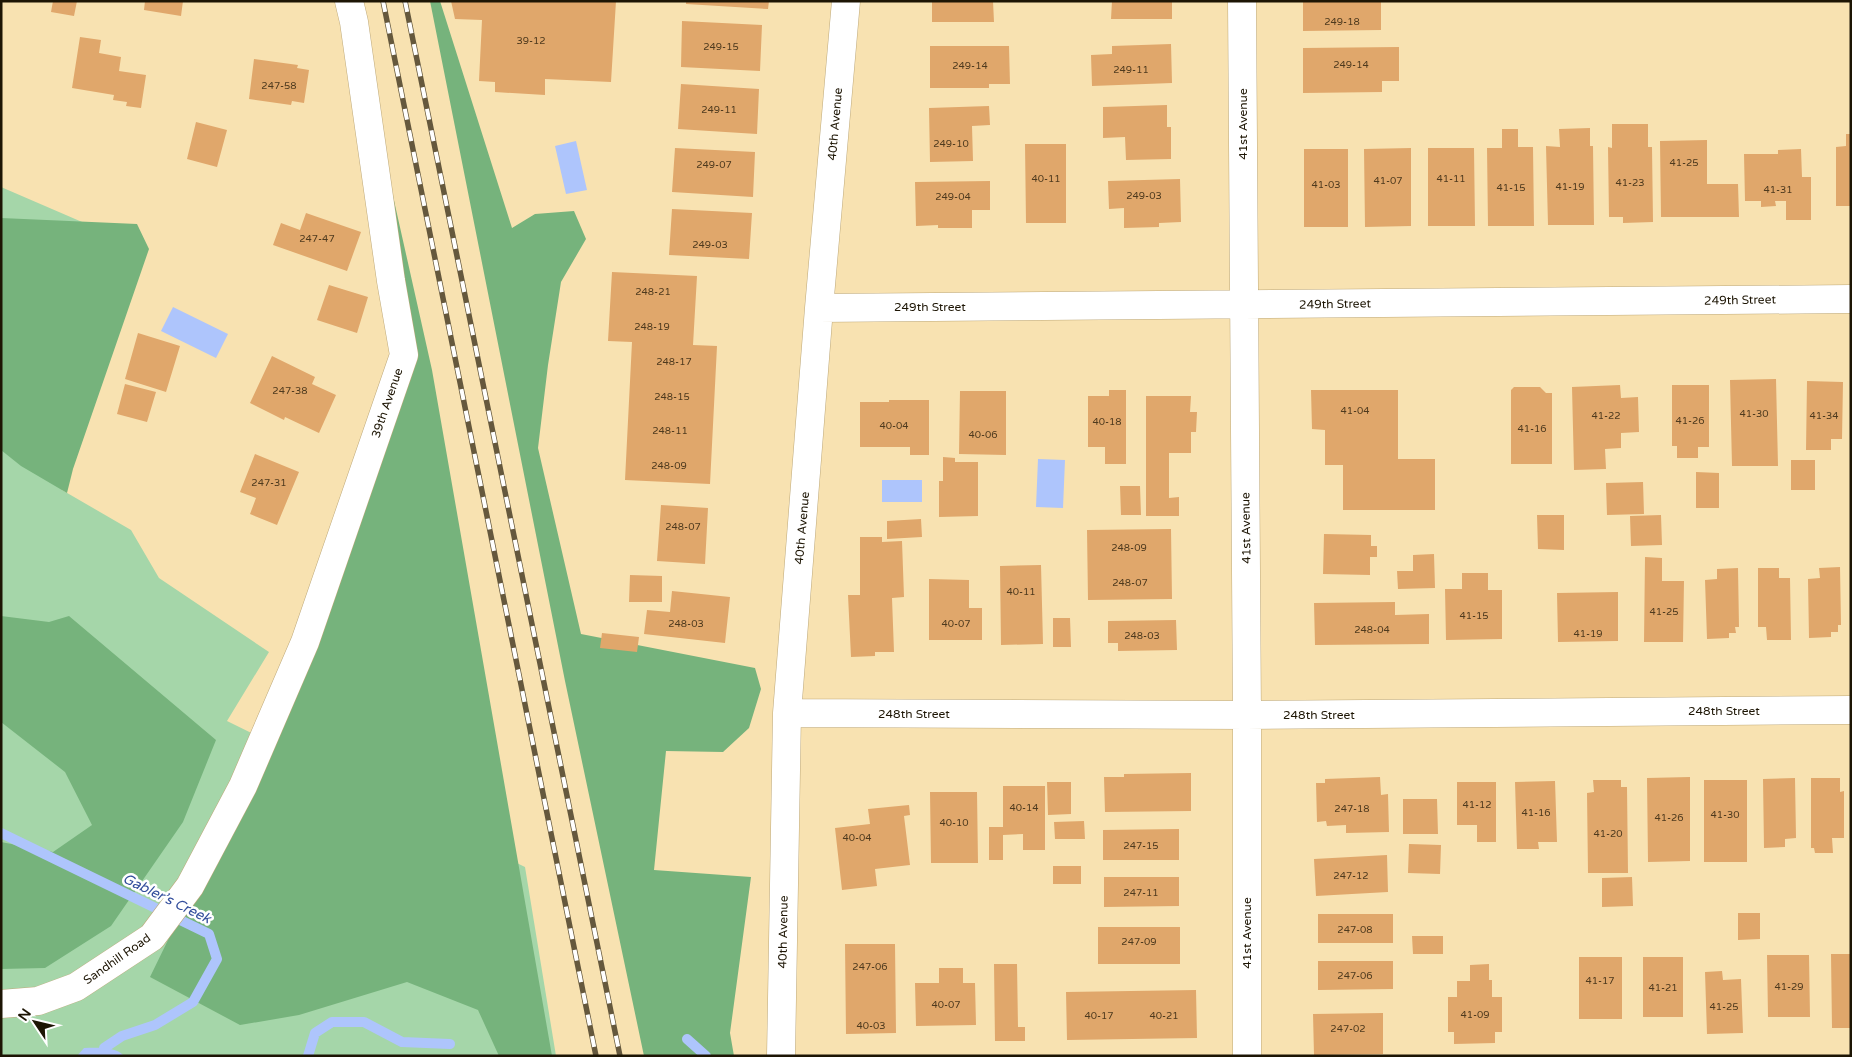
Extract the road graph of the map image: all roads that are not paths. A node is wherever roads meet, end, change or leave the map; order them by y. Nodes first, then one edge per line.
1 (349, 1) edge
2 (846, 1) edge
3 (1242, 1) edge
4 (1851, 299) edge
5 (1244, 305) junction
6 (819, 308) junction
7 (1851, 710) edge
8 (787, 714) junction
9 (1247, 715) junction
10 (243, 786) joint
11 (1, 1004) edge
12 (781, 1056) edge
13 (1247, 1056) edge

1 - 10 street, 39th Avenue
2 - 6 street, 40th Avenue
3 - 5 street, 41st Avenue
4 - 5 street, 249th Street
5 - 6 street, 249th Street
5 - 9 street, 41st Avenue
6 - 8 street, 40th Avenue
7 - 9 street, 248th Street
8 - 9 street, 248th Street
8 - 12 street, 40th Avenue
9 - 13 street, 41st Avenue
10 - 11 street, Sandhill Road

